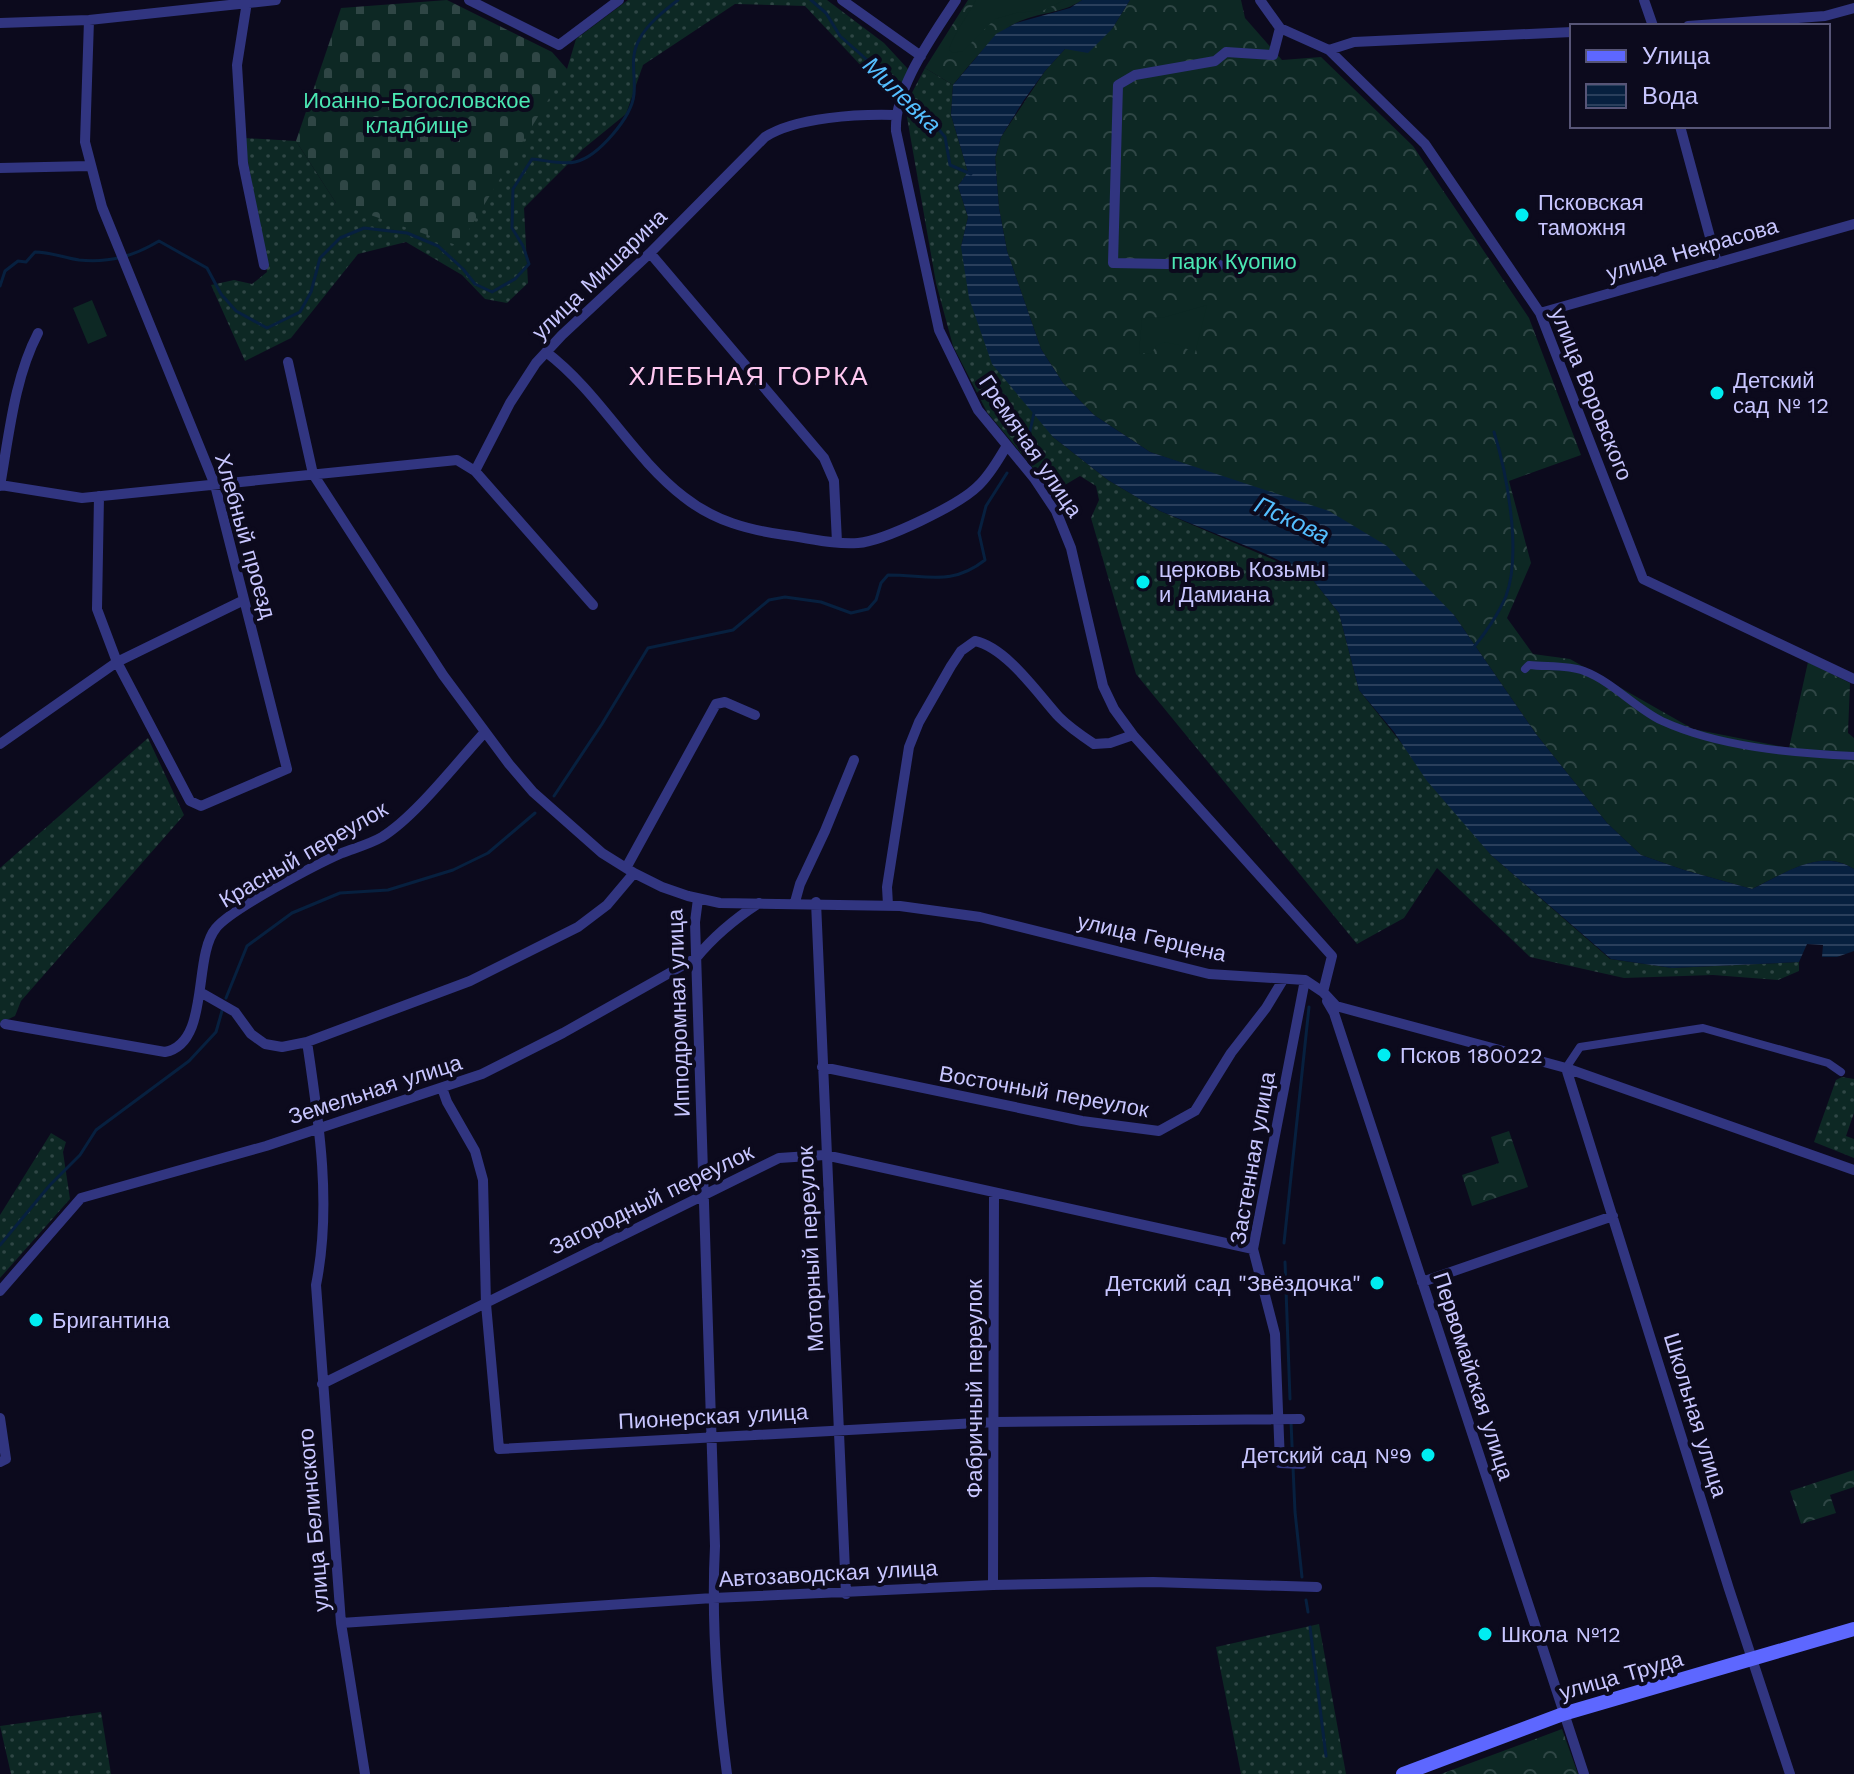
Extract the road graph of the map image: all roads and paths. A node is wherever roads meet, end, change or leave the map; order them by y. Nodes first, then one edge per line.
1 (276, 0) edge
2 (469, 0) edge
3 (619, 0) edge
4 (842, 0) edge
5 (956, 0) edge
6 (1260, 0) edge
7 (1644, 0) edge
8 (247, 2) edge
9 (1854, 8) edge
10 (89, 20) junction
11 (0, 23) edge
12 (1652, 24) edge
13 (1715, 24) edge
14 (1280, 28) junction
15 (1570, 32) edge
16 (1329, 50) junction
17 (921, 56) junction
18 (897, 110) junction
19 (1681, 128) edge
20 (90, 166) junction
21 (0, 168) edge
22 (1854, 224) edge
23 (650, 253) junction
24 (1717, 263) junction
25 (264, 265) dead end
26 (1220, 265) dead end
27 (1540, 313) junction
28 (38, 333) dead end
29 (546, 352) junction
30 (288, 362) dead end
31 (1009, 449) junction
32 (475, 471) junction
33 (313, 474) junction
34 (0, 485) edge
35 (215, 485) junction
36 (99, 496) junction
37 (837, 542) junction
38 (244, 600) junction
39 (593, 605) dead end
40 (117, 662) junction
41 (1525, 669) dead end
42 (1854, 679) edge
43 (755, 715) dead end
44 (485, 732) junction
45 (1133, 735) junction
46 (1, 741) edge
47 (1854, 756) edge
48 (854, 760) dead end
49 (630, 871) junction
50 (698, 899) junction
51 (761, 902) junction
52 (795, 902) junction
53 (816, 902) junction
54 (888, 905) junction
55 (696, 958) junction
56 (1283, 980) junction
57 (1305, 980) junction
58 (200, 992) junction
59 (1323, 992) junction
60 (5, 1024) dead end
61 (307, 1042) junction
62 (822, 1067) junction
63 (1566, 1068) junction
64 (1841, 1072) dead end
65 (442, 1088) junction
66 (320, 1127) junction
67 (825, 1155) junction
68 (1854, 1170) edge
69 (704, 1192) junction
70 (994, 1194) junction
71 (1613, 1216) junction
72 (1253, 1249) junction
73 (1422, 1282) junction
74 (0, 1291) edge
75 (486, 1304) junction
76 (322, 1384) junction
77 (0, 1418) edge
78 (1300, 1419) dead end
79 (1278, 1420) junction
80 (995, 1422) junction
81 (839, 1429) junction
82 (711, 1436) junction
83 (0, 1462) edge
84 (1296, 1463) dead end
85 (993, 1585) junction
86 (1317, 1587) dead end
87 (846, 1594) junction
88 (713, 1598) junction
89 (341, 1623) junction
90 (1854, 1629) edge
91 (1752, 1658) junction
92 (1563, 1714) junction
93 (365, 1774) edge
94 (727, 1774) edge
95 (1403, 1774) edge
96 (1584, 1774) edge
97 (1790, 1774) edge

1 - 8 street
2 - 3 street
4 - 17 street
5 - 17 street
6 - 14 street
7 - 12 street
8 - 10 street
8 - 25 street
9 - 13 street
10 - 11 street
10 - 20 street, Хлебный проезд
14 - 16 street, улица Воровского
14 - 26 street
15 - 16 street
16 - 27 street, улица Воровского
17 - 18 street
18 - 23 street, улица Мишарина
18 - 31 street, Гремячая улица
19 - 24 street
20 - 21 street
20 - 35 street, Хлебный проезд
22 - 24 street, улица Некрасова
23 - 29 street, улица Мишарина
23 - 37 street
24 - 27 street, улица Некрасова
27 - 42 street, улица Воровского
28 - 34 street
29 - 32 street, улица Мишарина
29 - 37 street
30 - 33 street, Ипподромная улица
31 - 37 street
31 - 45 street, Гремячая улица
32 - 33 street
32 - 39 street
33 - 35 street
33 - 44 street, Ипподромная улица
34 - 36 street
35 - 36 street
35 - 38 street, Хлебный проезд
36 - 40 street
38 - 40 street
38 - 40 street, Хлебный проезд
40 - 46 street
41 - 47 street
43 - 49 street
44 - 49 street, Ипподромная улица
44 - 58 street, Красный переулок
45 - 54 street
45 - 59 street, Гремячая улица
48 - 52 street
49 - 50 street, Ипподромная улица
49 - 61 street
50 - 51 street, улица Герцена
50 - 55 street, Ипподромная улица
51 - 52 street, улица Герцена
51 - 55 street, Земельная улица
52 - 53 street, улица Герцена
53 - 54 street, улица Герцена
53 - 62 street, Моторный переулок
54 - 56 street, улица Герцена
55 - 65 street, Земельная улица
55 - 69 street, Ипподромная улица
56 - 57 street, улица Герцена
56 - 62 street, Восточный переулок
57 - 59 street
57 - 72 street, Застенная улица
58 - 60 street, Красный переулок
58 - 61 street
59 - 63 street
59 - 73 street, Первомайская улица
61 - 66 street, улица Белинского
62 - 67 street, Моторный переулок
63 - 64 street
63 - 68 street
63 - 71 street, Школьная улица
65 - 66 street, Земельная улица
65 - 75 street, Пионерская улица
66 - 74 street, Земельная улица
66 - 76 street, улица Белинского
67 - 69 street, Загородный переулок
67 - 70 street, Загородный переулок
67 - 81 street, Моторный переулок
69 - 75 street, Загородный переулок
69 - 82 street, Ипподромная улица
70 - 72 street, Загородный переулок
70 - 80 street, Фабричный переулок
71 - 73 street
71 - 91 street, Школьная улица
72 - 79 street, Застенная улица
73 - 92 street, Первомайская улица
75 - 76 street, Загородный переулок
75 - 82 street, Пионерская улица
76 - 89 street, улица Белинского
77 - 83 street
78 - 79 street, Пионерская улица
79 - 80 street, Пионерская улица
79 - 84 street, Застенная улица
80 - 81 street, Пионерская улица
80 - 85 street, Фабричный переулок
81 - 82 street, Пионерская улица
81 - 87 street, Моторный переулок
82 - 88 street, Ипподромная улица
85 - 86 street, Автозаводская улица
85 - 87 street, Автозаводская улица
87 - 88 street, Автозаводская улица
88 - 89 street, Автозаводская улица
88 - 94 street, Ипподромная улица
89 - 93 street, улица Белинского
90 - 91 main road, улица Труда
91 - 92 main road, улица Труда
91 - 97 street, Школьная улица
92 - 95 main road, улица Труда
92 - 96 street, Первомайская улица

